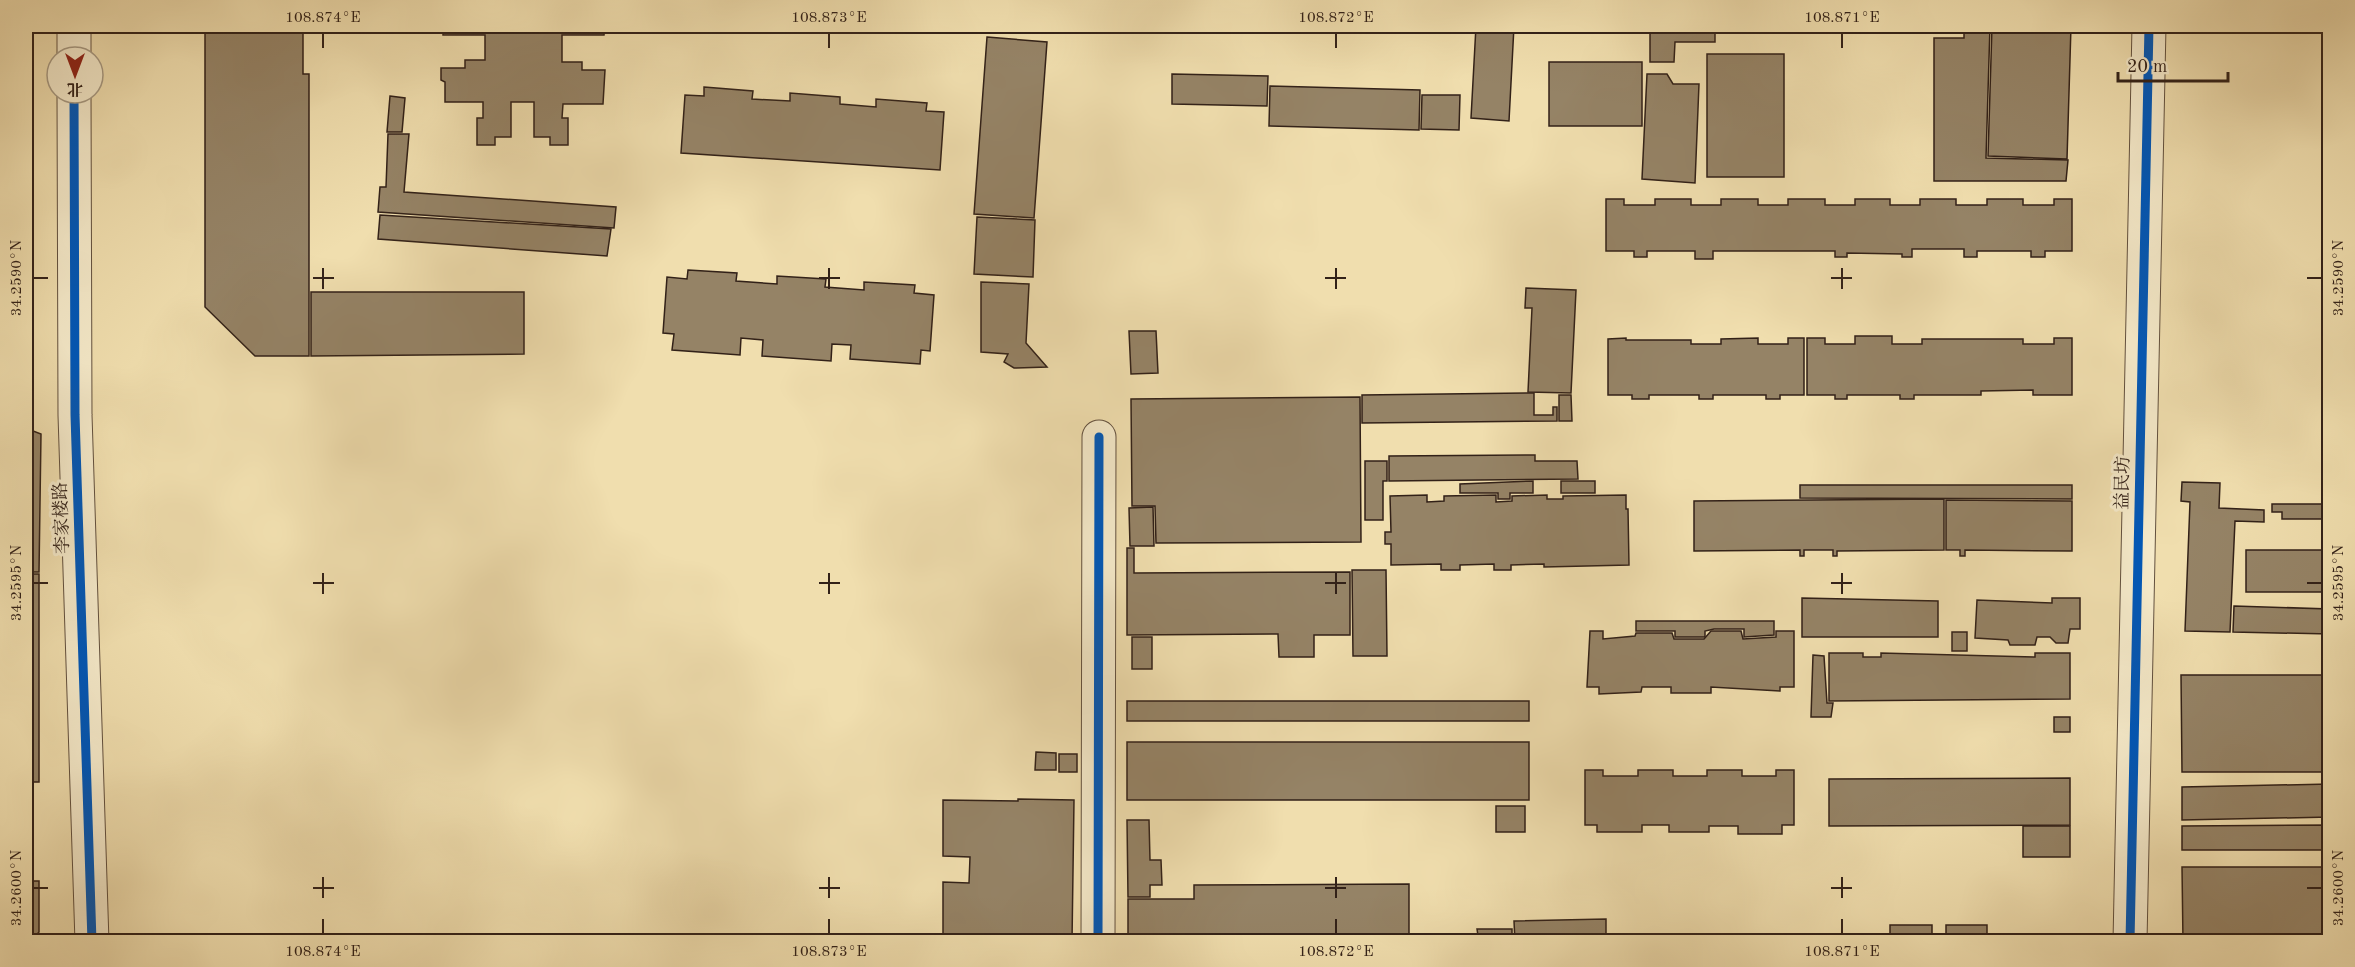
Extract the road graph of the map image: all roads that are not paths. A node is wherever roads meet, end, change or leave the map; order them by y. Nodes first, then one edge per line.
1 (74, 26) edge
2 (2149, 26) edge
3 (74, 45) edge
4 (74, 105) edge
5 (1099, 437) dead end
6 (92, 942) edge
7 (1098, 942) edge
8 (2130, 942) edge

1 - 3 street
2 - 8 street, 益民坊
4 - 6 street, 李家楼路
5 - 7 street

